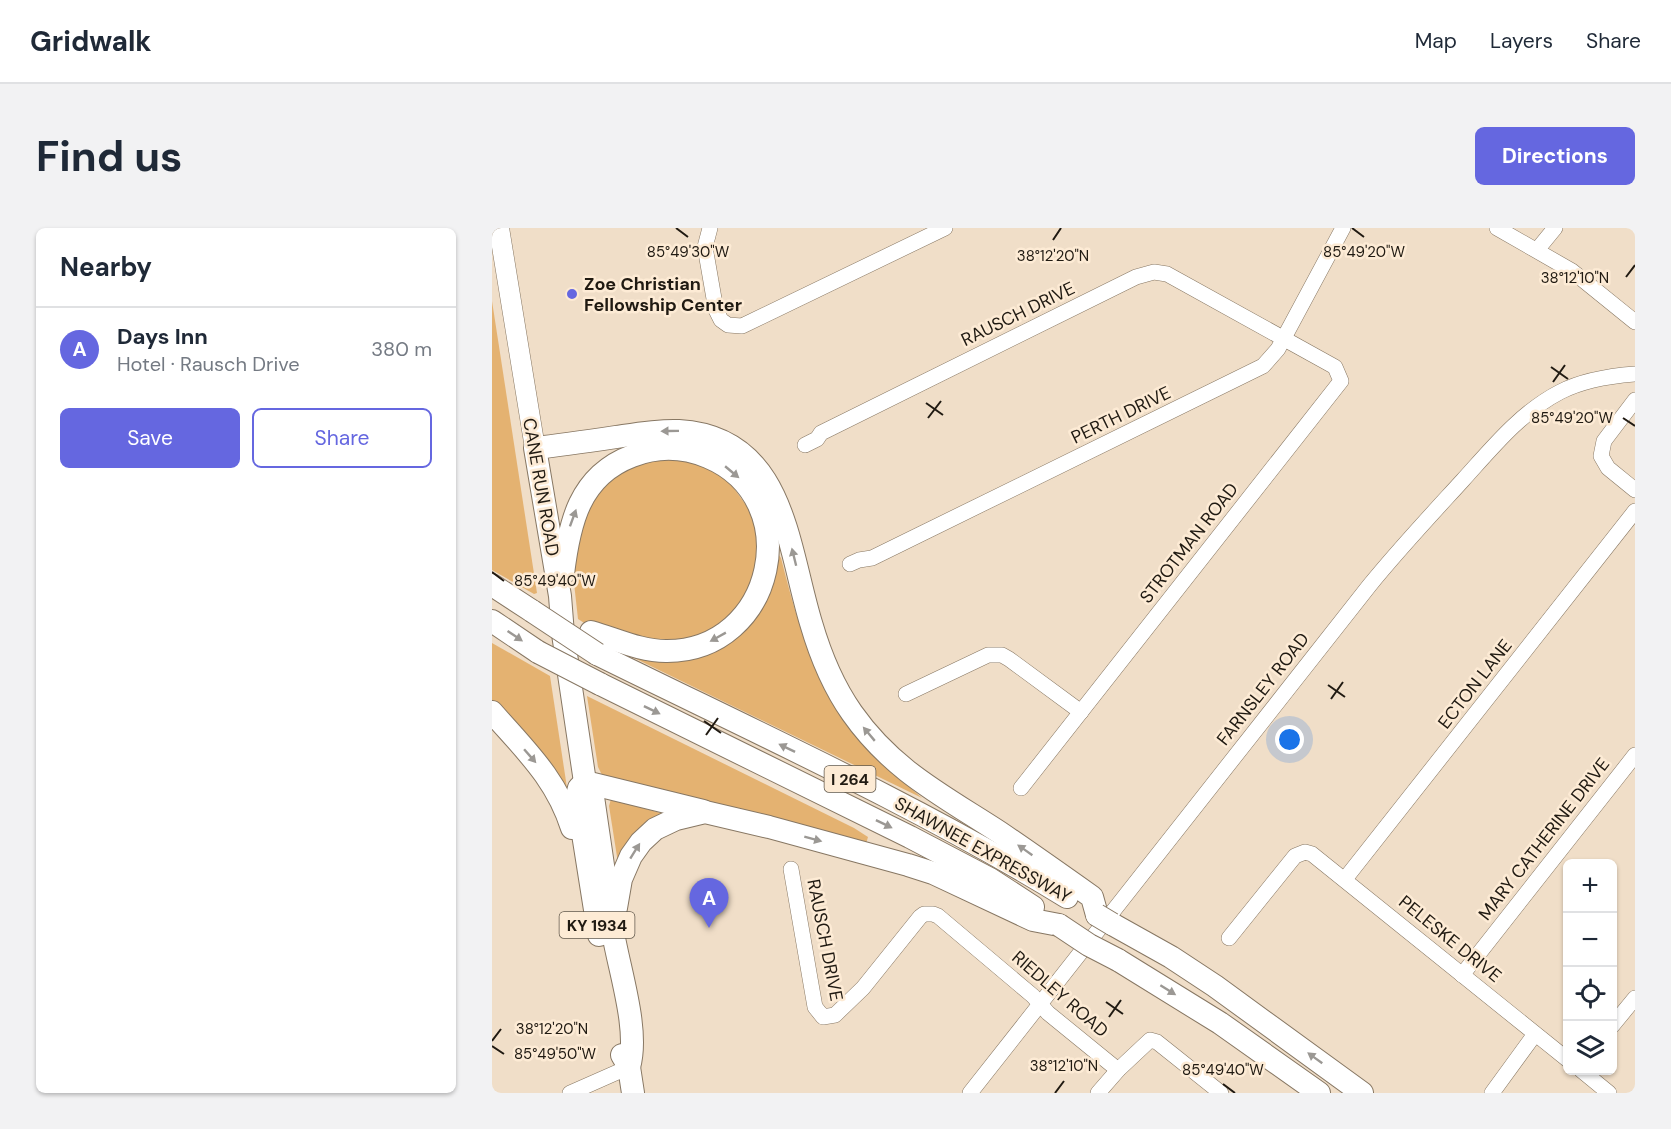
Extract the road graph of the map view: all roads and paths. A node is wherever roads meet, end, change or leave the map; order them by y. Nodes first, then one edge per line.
1 (499, 228) edge
2 (710, 228) edge
3 (945, 228) edge
4 (1343, 228) edge
5 (1497, 228) edge
6 (1555, 228) edge
7 (1537, 250) junction
8 (498, 251) edge
9 (1635, 322) edge
10 (1283, 338) junction
11 (1635, 374) edge
12 (1635, 400) edge
13 (805, 446) dead end
14 (535, 448) junction
15 (1635, 490) edge
16 (1635, 511) edge
17 (850, 564) dead end
18 (492, 585) edge
19 (560, 596) junction
20 (532, 611) junction
21 (492, 621) edge
22 (906, 694) dead end
23 (492, 712) edge
24 (1081, 712) junction
25 (1635, 755) edge
26 (585, 782) junction
27 (1021, 788) dead end
28 (705, 812) junction
29 (791, 868) dead end
30 (1345, 879) junction
31 (590, 884) junction
32 (927, 913) joint
33 (1097, 915) junction
34 (1059, 925) junction
35 (612, 927) junction
36 (1229, 938) dead end
37 (1462, 975) junction
38 (1635, 998) edge
39 (1040, 1004) junction
40 (1616, 1021) edge
41 (1535, 1034) junction
42 (1563, 1056) edge
43 (630, 1067) junction
44 (1118, 1070) junction
45 (1586, 1075) edge
46 (570, 1093) edge
47 (633, 1093) edge
48 (970, 1093) edge
49 (1098, 1093) edge
50 (1221, 1093) edge
51 (1319, 1093) edge
52 (1362, 1093) edge
53 (1492, 1093) edge
54 (1609, 1093) edge

1 - 8 main road, CANE RUN ROAD / KY 1934
2 - 3 street
4 - 10 street, PERTH DRIVE
5 - 7 street
6 - 7 street
7 - 9 street
8 - 14 main road, CANE RUN ROAD / KY 1934
10 - 13 street, RAUSCH DRIVE
10 - 17 street, PERTH DRIVE
10 - 24 street, STROTMAN ROAD
11 - 39 street, FARNSLEY ROAD
12 - 15 street
14 - 19 highway, CANE RUN ROAD / KY 1934
33 -> 14 highway
16 - 30 street, ECTON LANE
18 - 20 highway, SHAWNEE EXPRESSWAY / I 264
19 -> 20 highway, bridge
19 - 26 highway, CANE RUN ROAD / KY 1934
33 -> 20 highway, SHAWNEE EXPRESSWAY / I 264, bridge
21 -> 34 highway, SHAWNEE EXPRESSWAY / I 264, bridge
22 - 24 street
23 -> 31 highway
24 - 27 street, STROTMAN ROAD
25 - 37 street, MARY CATHERINE DRIVE
26 - 28 highway
26 - 31 highway, CANE RUN ROAD / KY 1934
26 - 35 highway, CANE RUN ROAD / KY 1934
28 -> 34 highway
35 -> 28 highway
29 - 32 street, RAUSCH DRIVE
30 - 36 street, PELESKE DRIVE
30 - 37 street, PELESKE DRIVE
31 - 43 highway, CANE RUN ROAD / KY 1934
32 - 39 street, RIEDLEY ROAD
52 -> 33 highway, SHAWNEE EXPRESSWAY / I 264, bridge
34 -> 51 highway, SHAWNEE EXPRESSWAY / I 264, bridge
35 - 43 highway, CANE RUN ROAD / KY 1934
37 - 41 street, PELESKE DRIVE
38 - 40 street
39 - 44 street, RIEDLEY ROAD
39 - 48 street, FARNSLEY ROAD
41 - 42 street, PELESKE DRIVE
41 - 53 street
43 - 46 street
43 - 47 highway, CANE RUN ROAD / KY 1934
44 - 49 street
44 - 50 street
45 - 54 street

